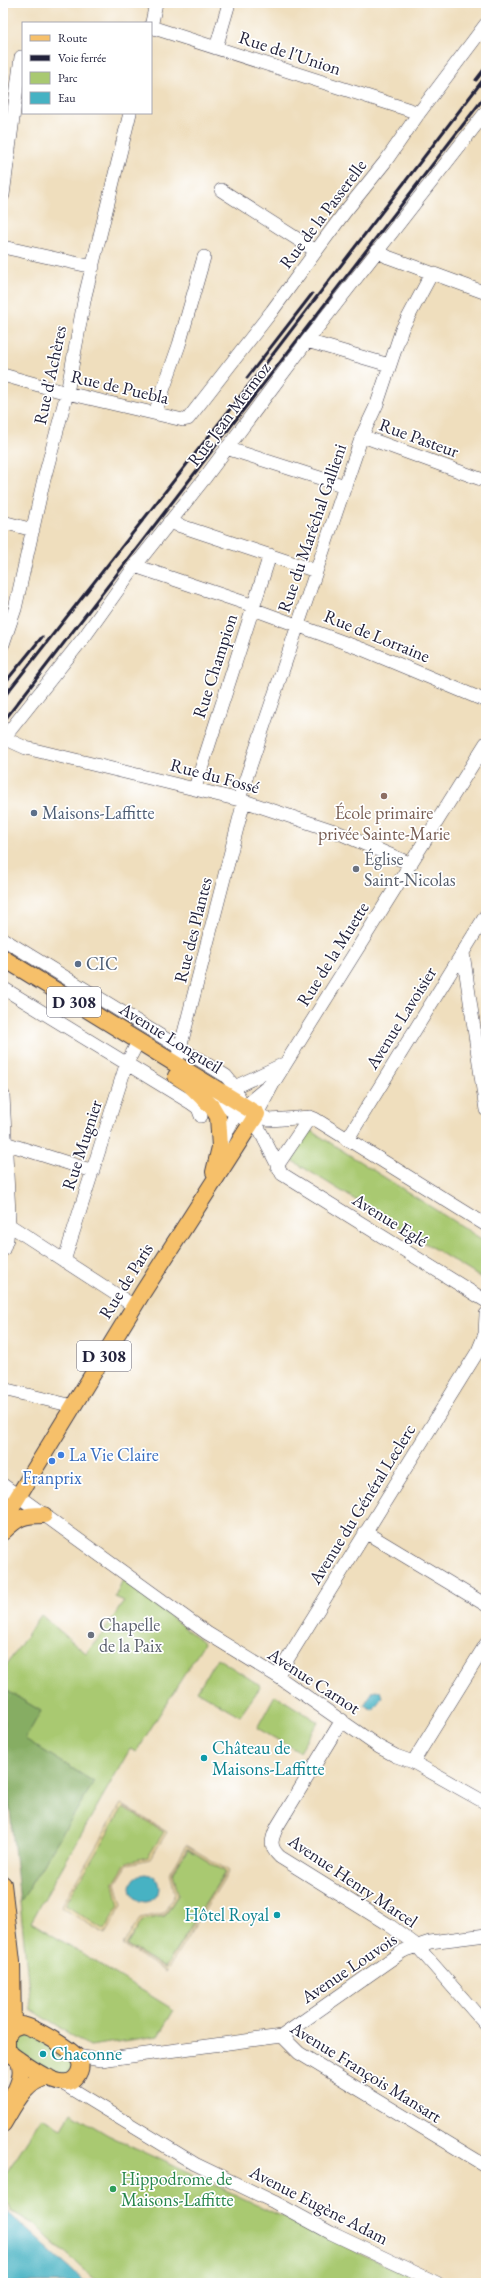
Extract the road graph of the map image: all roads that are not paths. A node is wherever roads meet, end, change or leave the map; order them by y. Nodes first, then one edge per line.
1 (156, 3) edge
2 (229, 3) edge
3 (152, 22) edge
4 (486, 24) edge
5 (152, 27) edge
6 (216, 48) junction
7 (21, 57) dead end
8 (486, 112) edge
9 (419, 113) junction
10 (130, 114) edge
11 (221, 190) dead end
12 (3, 195) edge
13 (3, 246) edge
14 (377, 251) junction
15 (316, 252) junction
16 (204, 257) dead end
17 (93, 267) junction
18 (432, 273) junction
19 (486, 293) edge
20 (307, 341) junction
21 (389, 365) junction
22 (3, 376) edge
23 (66, 393) junction
24 (155, 413) junction
25 (183, 420) joint
26 (362, 436) junction
27 (226, 448) junction
28 (486, 480) edge
29 (345, 486) junction
30 (3, 522) edge
31 (169, 522) junction
32 (33, 530) junction
33 (270, 555) junction
34 (135, 566) junction
35 (316, 571) junction
36 (253, 608) junction
37 (298, 625) junction
38 (3, 644) edge
39 (486, 700) edge
40 (3, 738) edge
41 (486, 743) edge
42 (195, 788) junction
43 (241, 800) junction
44 (411, 864) junction
45 (486, 915) edge
46 (3, 939) edge
47 (462, 953) junction
48 (3, 958) edge
49 (3, 969) edge
50 (3, 988) edge
51 (136, 1045) junction
52 (181, 1049) junction
53 (287, 1061) junction
54 (126, 1064) junction
55 (179, 1068) junction
56 (190, 1085) junction
57 (228, 1090) junction
58 (3, 1094) edge
59 (486, 1110) edge
60 (247, 1114) junction
61 (208, 1115) junction
62 (310, 1117) junction
63 (347, 1140) junction
64 (5, 1143) junction
65 (220, 1147) junction
66 (277, 1166) junction
67 (93, 1171) junction
68 (209, 1186) junction
69 (6, 1223) edge
70 (486, 1225) edge
71 (3, 1250) edge
72 (64, 1261) junction
73 (486, 1304) edge
74 (134, 1306) junction
75 (482, 1346) edge
76 (3, 1389) edge
77 (74, 1406) junction
78 (3, 1485) edge
79 (18, 1495) junction
80 (44, 1515) junction
81 (3, 1521) edge
82 (3, 1532) edge
83 (366, 1532) junction
84 (486, 1605) edge
85 (486, 1644) edge
86 (277, 1676) junction
87 (342, 1720) junction
88 (413, 1762) junction
89 (484, 1798) edge
90 (3, 1884) edge
91 (486, 1935) edge
92 (416, 1945) junction
93 (486, 2025) edge
94 (282, 2036) junction
95 (11, 2040) edge
96 (78, 2068) junction
97 (55, 2080) junction
98 (83, 2095) junction
99 (3, 2113) edge
100 (3, 2124) edge
101 (486, 2166) edge
102 (437, 2283) edge

1 - 3 street
2 - 6 street
4 - 9 street, Rue de la Passerelle
5 - 6 street, Rue de l'Union
6 - 9 street, Rue de l'Union
7 - 12 street
8 - 14 street, Rue Jean Mermoz
9 - 15 street, Rue de la Passerelle
10 - 17 street, Rue d'Achères
11 - 15 street
13 - 17 street
14 - 18 street
14 - 20 street, Rue Jean Mermoz
15 - 25 street, Rue de la Passerelle
16 - 24 street
17 - 23 street, Rue d'Achères
18 - 19 street
18 - 21 street, Rue du Maréchal Gallieni
20 - 21 street
20 - 27 street, Rue Jean Mermoz
21 - 26 street, Rue du Maréchal Gallieni
22 - 23 street, Rue de Puebla
23 - 24 street, Rue de Puebla
23 - 32 street, Rue d'Achères
24 - 25 street, Rue de Puebla
26 - 28 street, Rue Pasteur
26 - 29 street, Rue du Maréchal Gallieni
27 - 29 street
27 - 31 street, Rue Jean Mermoz
29 - 35 street, Rue du Maréchal Gallieni
30 - 32 street
31 - 33 street
31 - 34 street, Rue Jean Mermoz
32 - 38 street, Rue d'Achères
33 - 35 street
33 - 36 street, Rue Champion
34 - 36 street, Rue de Lorraine
34 - 40 street, Rue Jean Mermoz
35 - 37 street, Rue du Maréchal Gallieni
36 - 37 street, Rue de Lorraine
36 - 42 street, Rue Champion
37 - 39 street, Rue de Lorraine
37 - 43 street, Rue du Maréchal Gallieni
40 - 42 street, Rue du Fossé
41 - 44 street, Rue de la Muette
42 - 43 street, Rue du Fossé
43 - 44 street, Rue du Fossé
43 - 52 street, Rue des Plantes
44 - 53 street, Rue de la Muette
45 - 47 street, Avenue Lavoisier
46 - 52 street
47 - 59 street
47 - 63 street, Avenue Lavoisier
48 - 51 main road, Avenue Longueil / D 308
49 - 51 main road, Avenue Longueil / D 308
50 - 54 street
51 - 54 street, Rue Mugnier
51 - 55 main road, Avenue Longueil / D 308
51 - 56 main road, Avenue Longueil / D 308
52 - 55 street, Rue des Plantes
52 - 57 street
53 - 57 street, Rue de la Muette
53 - 60 street, Rue de la Muette
54 - 61 street
54 - 67 street, Rue Mugnier
55 - 57 main road, Avenue Longueil / D 308
56 - 60 street, Avenue Longueil
56 - 61 main road, D 308
57 - 60 main road, Avenue Longueil / D 308
58 - 64 street
60 - 62 street
60 - 65 street, Rue de Paris
60 - 66 street, Avenue Eglé
60 - 68 main road, Rue de Paris / D 308
61 - 65 main road, Rue de Paris / D 308
62 - 63 street
62 - 66 street
63 - 70 street
64 - 67 street
64 - 69 street
65 - 68 main road, Rue de Paris / D 308
66 - 73 street, Avenue Eglé
67 - 72 street, Rue Mugnier
68 - 74 main road, Rue de Paris / D 308
69 - 71 street
69 - 72 street
72 - 74 street
73 - 75 street, Avenue du Général Leclerc
74 - 77 main road, Rue de Paris / D 308
75 - 83 street, Avenue du Général Leclerc
76 - 77 street
77 - 79 main road, Rue de Paris / D 308
78 - 79 street, Avenue Carnot
79 - 80 street, Avenue Carnot
79 - 81 main road, Rue de Paris / D 308
80 - 82 main road
80 - 86 street, Avenue Carnot
83 - 84 street
83 - 86 street, Avenue du Général Leclerc
85 - 88 street
86 - 87 street, Avenue Carnot
87 - 88 street, Avenue Carnot
87 - 92 street, Avenue Henry Marcel
88 - 89 street, Avenue Carnot
90 - 95 main road
91 - 92 street, Avenue Louvois
92 - 93 street, Avenue Henry Marcel
92 - 94 street, Avenue Louvois
94 - 96 street, Avenue François Mansart
94 - 101 street, Avenue François Mansart
95 - 96 main road
95 - 97 main road
95 - 99 main road
96 - 97 main road
96 - 98 street
97 - 98 street, Avenue Eugène Adam
97 - 100 main road
98 - 102 street, Avenue Eugène Adam

